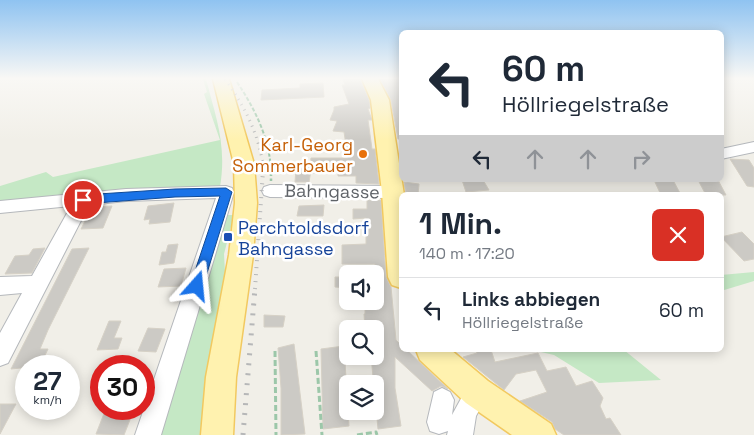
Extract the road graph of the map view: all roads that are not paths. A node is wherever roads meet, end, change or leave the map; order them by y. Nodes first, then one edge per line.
1 (226, 99) edge
2 (380, 99) edge
3 (754, 147) edge
4 (724, 153) edge
5 (270, 191) road end
6 (393, 192) junction
7 (83, 200) junction
8 (0, 207) edge
9 (399, 256) edge
10 (38, 284) junction
11 (0, 286) edge
12 (431, 352) edge
13 (0, 355) edge
14 (452, 395) junction
15 (148, 435) edge
16 (217, 435) edge
17 (460, 435) edge
18 (540, 435) edge

1 - 16 main road
2 - 6 main road
3 - 4 street
5 - 6 street, Bahngasse
6 - 9 main road
7 - 8 street
7 - 10 street
7 - 15 street
10 - 11 street
10 - 13 street
12 - 14 main road
14 - 17 street
14 - 18 main road

